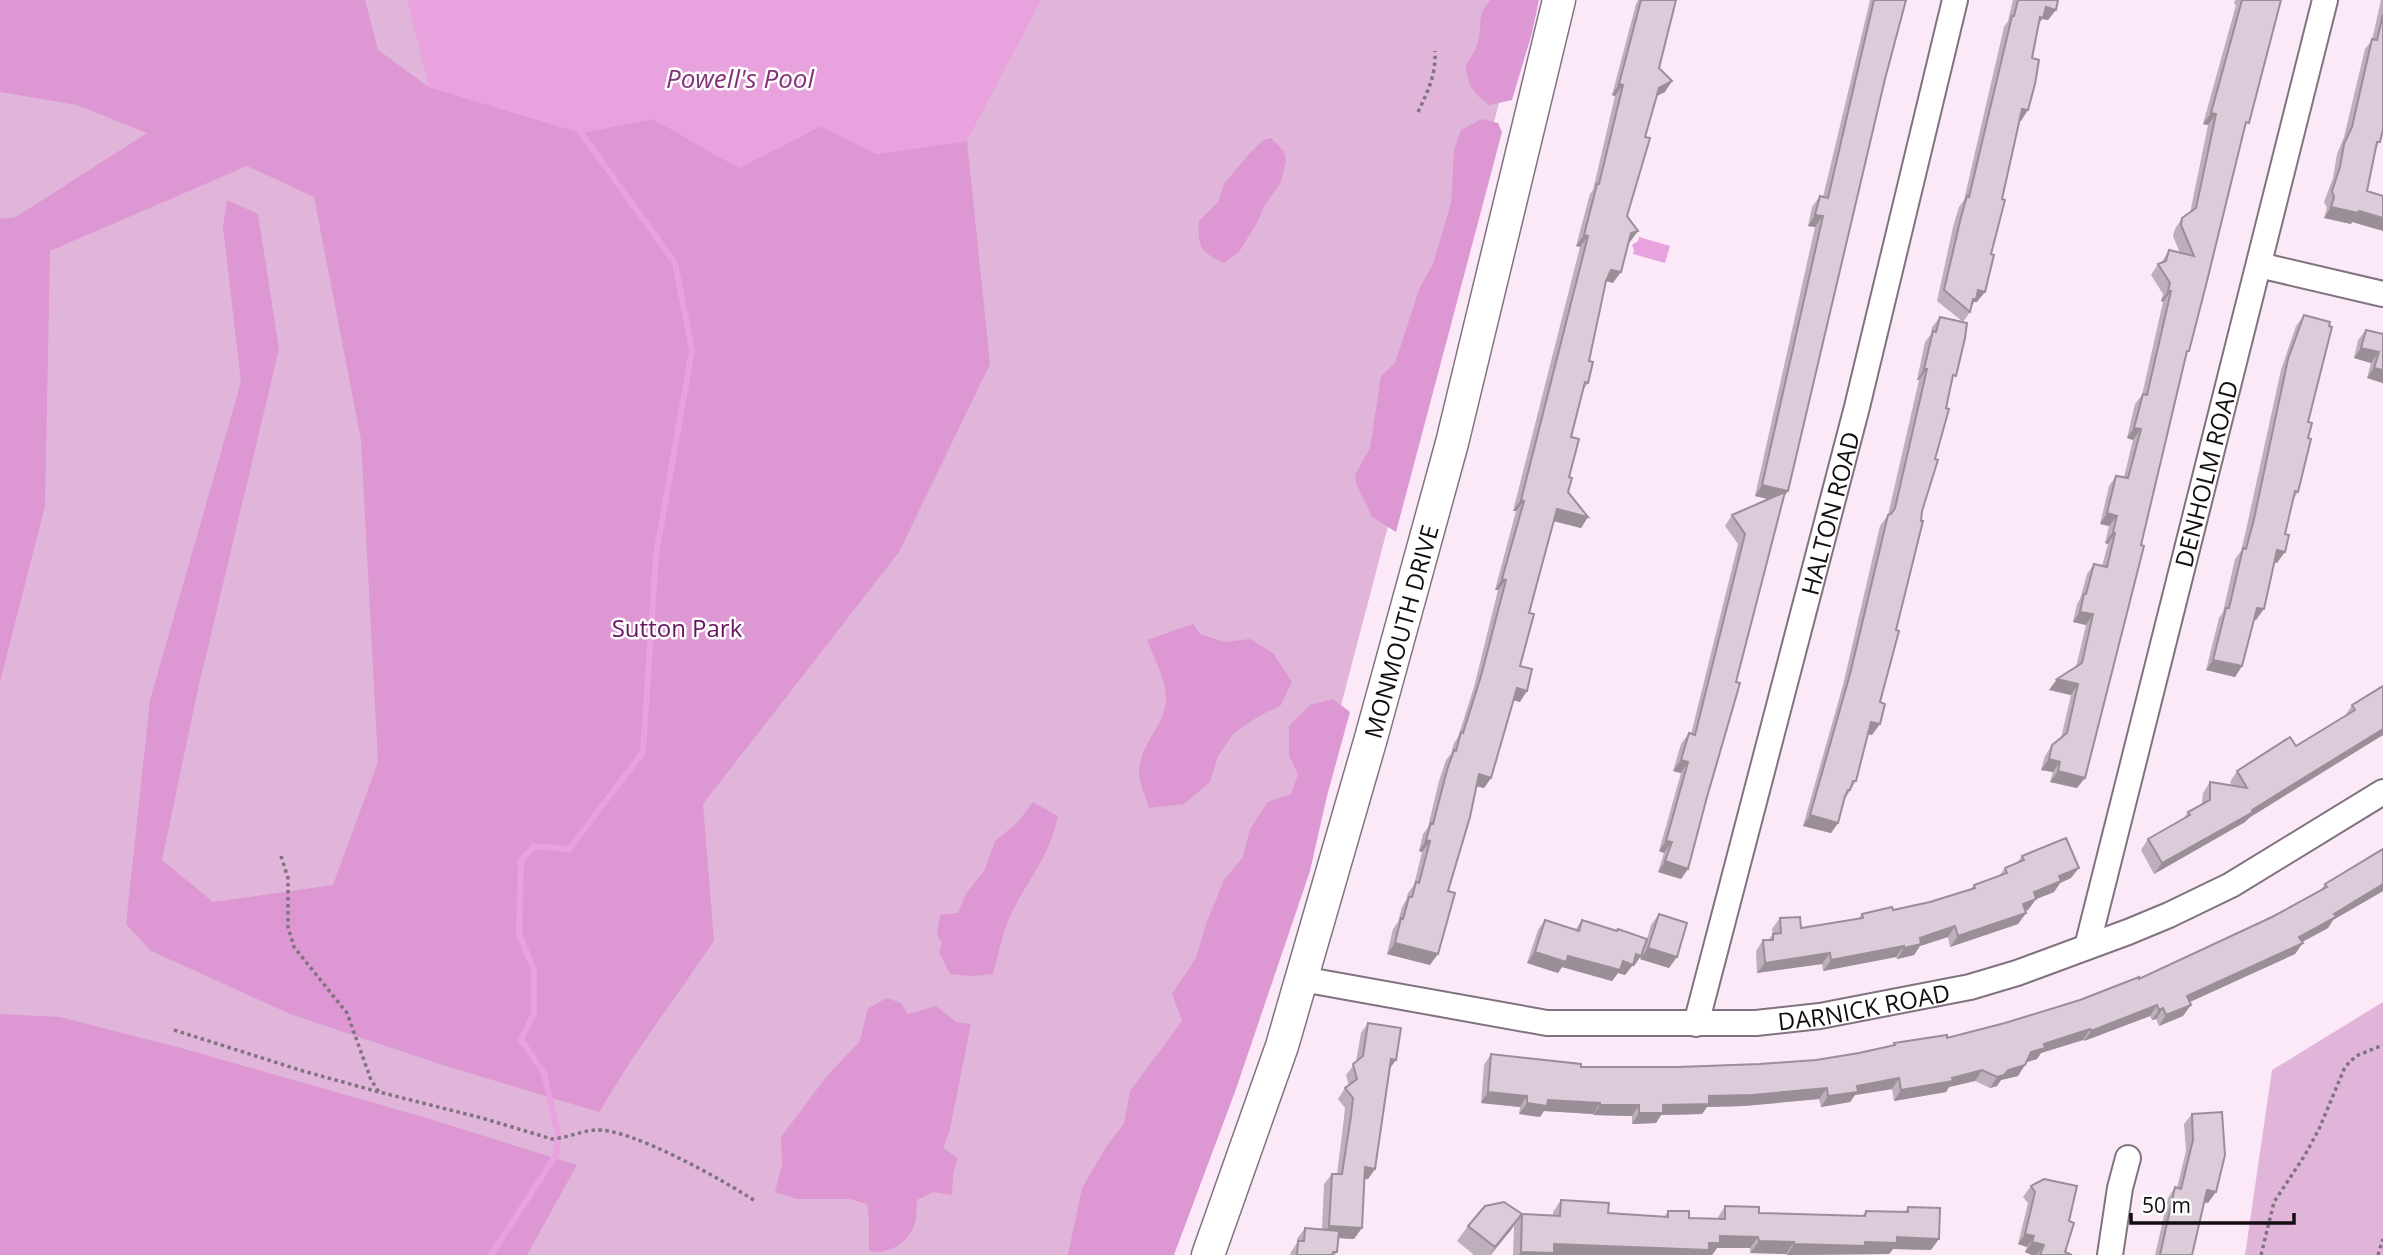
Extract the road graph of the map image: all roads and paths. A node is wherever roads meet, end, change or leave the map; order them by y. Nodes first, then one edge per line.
1 (1559, 0) edge
2 (1955, 0) edge
3 (2325, 0) edge
4 (1435, 51) dead end
5 (1418, 112) dead end
6 (2259, 265) junction
7 (2383, 294) edge
8 (2383, 792) edge
9 (281, 856) dead end
10 (2087, 947) junction
11 (1302, 979) junction
12 (1696, 1024) junction
13 (174, 1030) dead end
14 (2383, 1045) edge
15 (379, 1091) junction
16 (2128, 1158) dead end
17 (755, 1201) dead end
18 (2383, 1239) edge
19 (1208, 1255) edge
20 (2110, 1255) edge
21 (2261, 1255) edge
22 (2378, 1255) edge

1 - 11 street, MONMOUTH DRIVE
2 - 12 street, HALTON ROAD
3 - 6 street, DENHOLM ROAD
4 - 5 path
6 - 7 street
6 - 10 street, DENHOLM ROAD
8 - 10 street, DARNICK ROAD
9 - 15 path
10 - 12 street, DARNICK ROAD
11 - 12 street, DARNICK ROAD
11 - 19 street, MONMOUTH DRIVE
13 - 15 path
14 - 21 path
15 - 17 path
16 - 20 street
18 - 22 path

